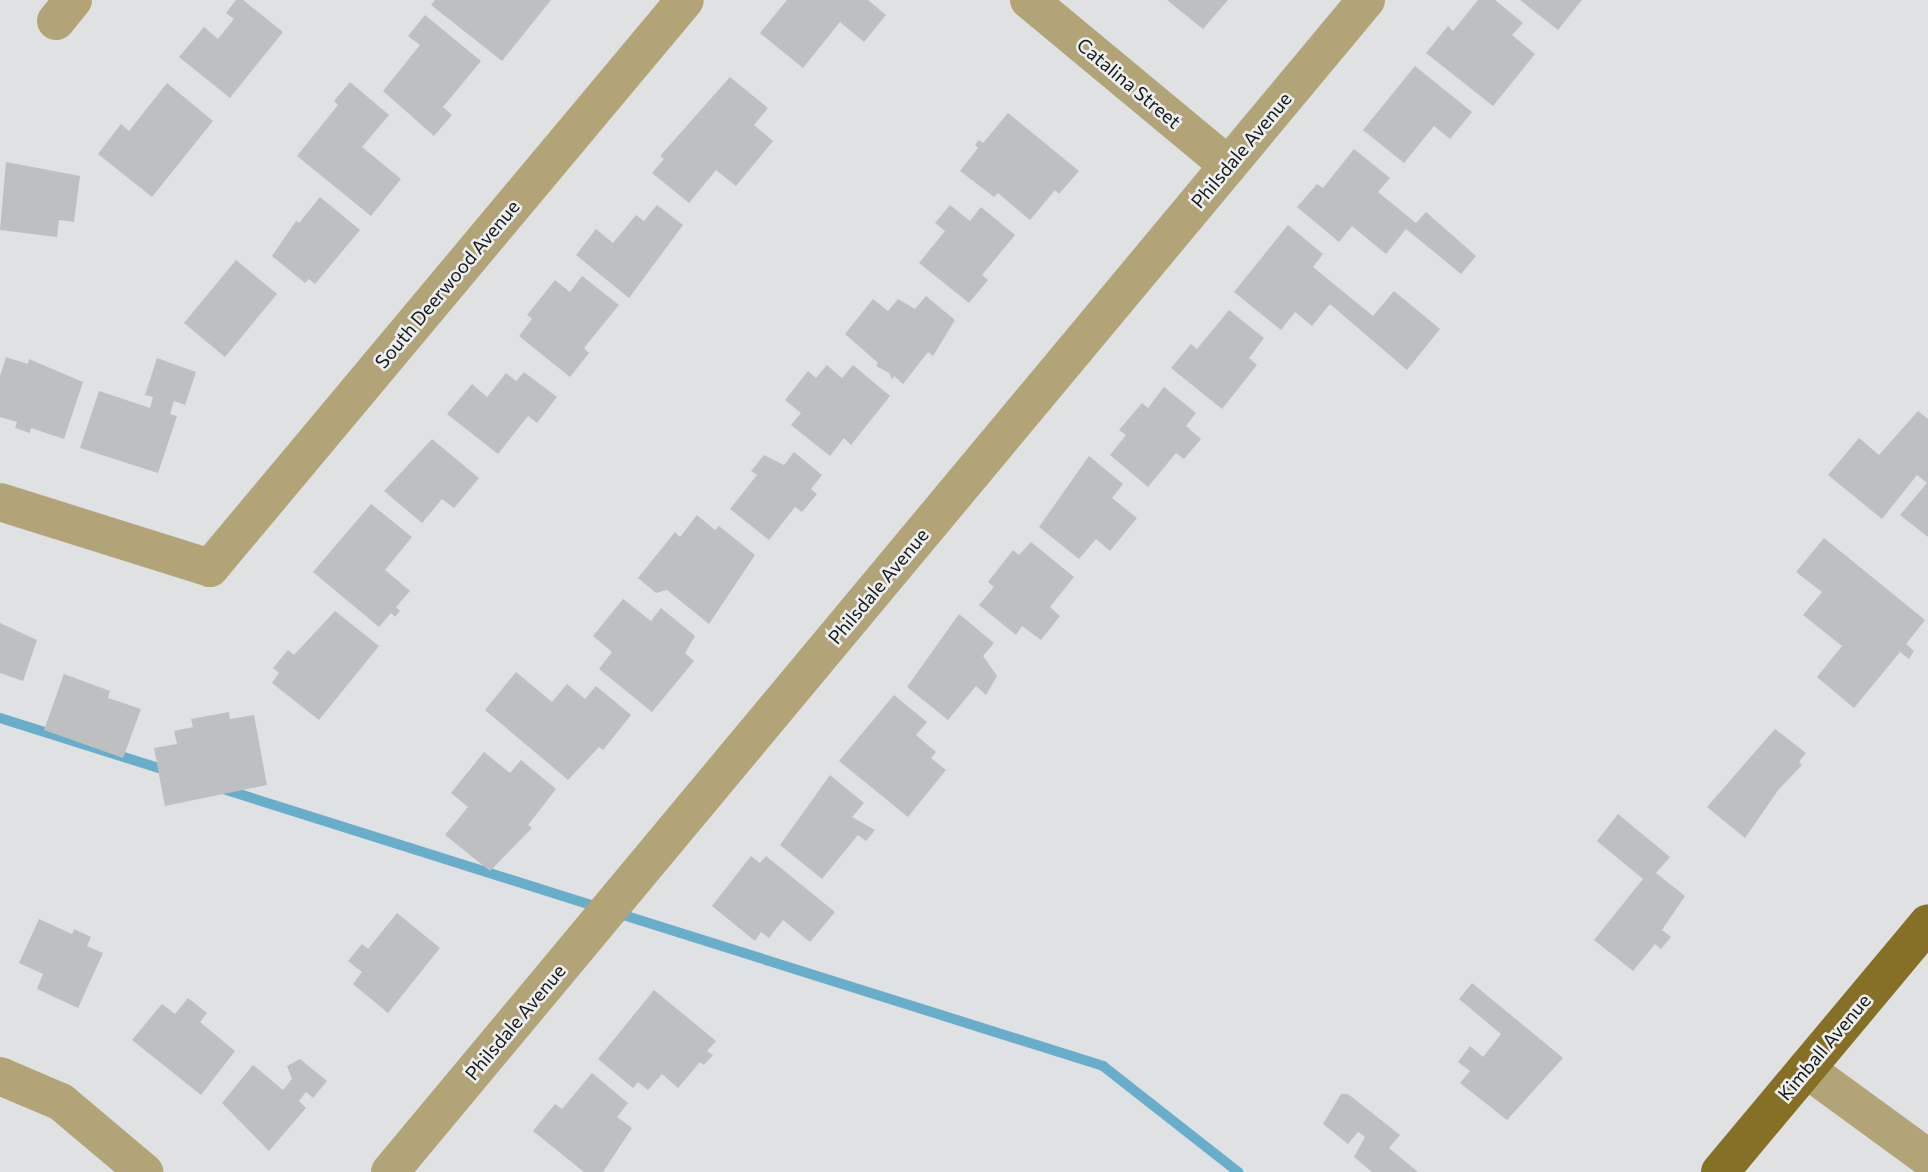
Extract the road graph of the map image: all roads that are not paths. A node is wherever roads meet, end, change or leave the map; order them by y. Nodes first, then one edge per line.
1 (685, 0) edge
2 (1030, 0) edge
3 (1366, 0) edge
4 (1228, 165) junction
5 (0, 502) edge
6 (1928, 923) edge
7 (1806, 1069) junction
8 (0, 1076) edge
9 (1928, 1158) edge
10 (144, 1172) edge
11 (390, 1172) edge
12 (1720, 1172) edge

1 - 5 street, South Deerwood Avenue
2 - 4 street, Catalina Street
3 - 4 street, Philsdale Avenue
4 - 11 street, Philsdale Avenue
6 - 7 main road, Kimball Avenue
7 - 9 street
7 - 12 main road, Kimball Avenue
8 - 10 street

